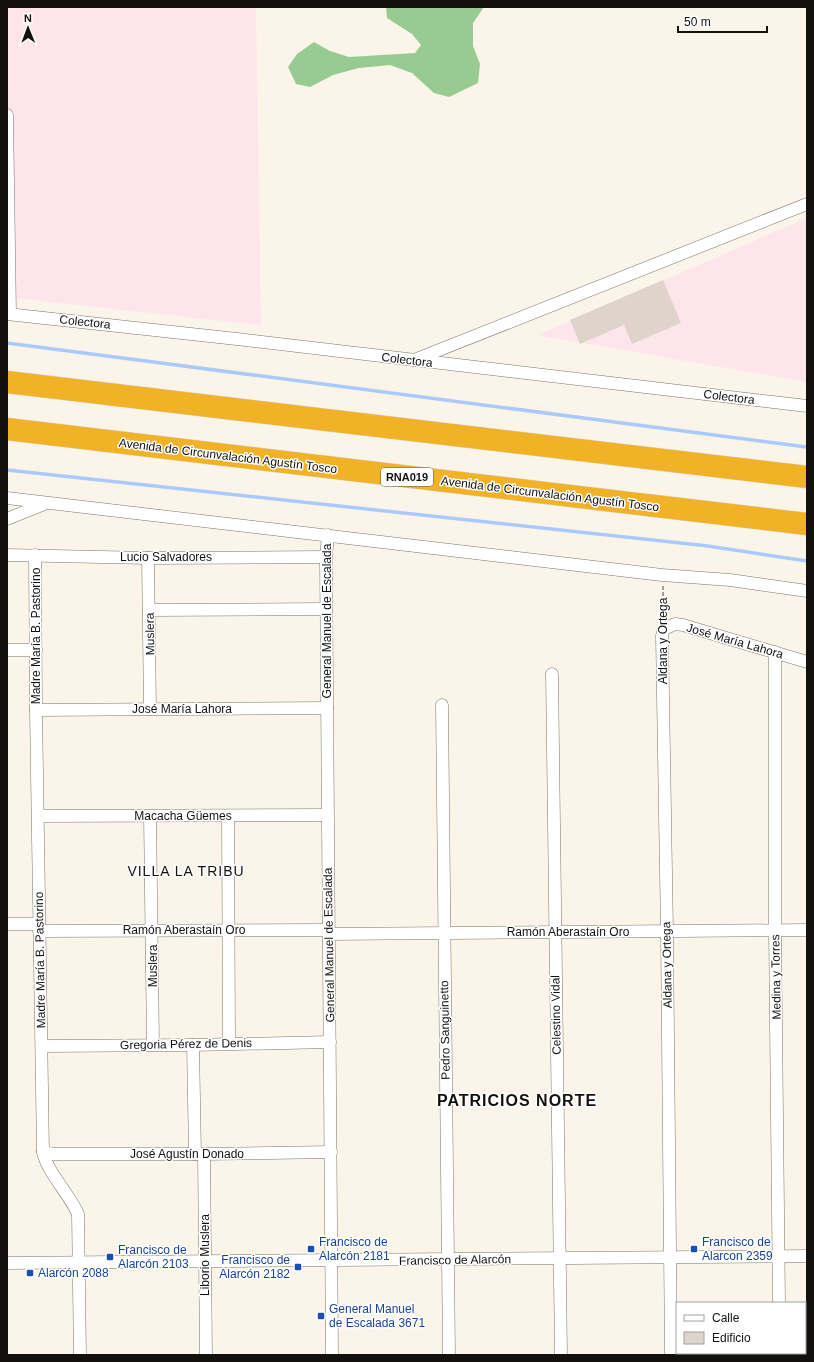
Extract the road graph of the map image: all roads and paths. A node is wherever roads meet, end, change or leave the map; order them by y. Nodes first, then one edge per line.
1 (7, 115) edge
2 (807, 204) edge
3 (8, 314) edge
4 (413, 360) junction
5 (7, 382) edge
6 (807, 406) edge
7 (7, 429) edge
8 (7, 442) edge
9 (133, 445) junction
10 (807, 477) edge
11 (7, 498) edge
12 (48, 503) junction
13 (7, 519) edge
14 (807, 524) edge
15 (328, 535) junction
16 (7, 555) edge
17 (36, 555) junction
18 (326, 557) junction
19 (148, 558) junction
20 (662, 575) junction
21 (807, 591) edge
22 (326, 609) junction
23 (149, 610) junction
24 (664, 629) junction
25 (7, 650) edge
26 (36, 650) junction
27 (775, 652) junction
28 (807, 662) edge
29 (552, 674) dead end
30 (442, 705) dead end
31 (327, 708) junction
32 (150, 709) junction
33 (36, 710) junction
34 (327, 815) junction
35 (39, 816) junction
36 (150, 816) junction
37 (228, 816) junction
38 (7, 924) edge
39 (39, 927) junction
40 (153, 930) junction
41 (228, 930) junction
42 (807, 930) edge
43 (775, 931) junction
44 (329, 932) junction
45 (555, 932) junction
46 (667, 932) junction
47 (444, 933) junction
48 (330, 1042) junction
49 (229, 1044) junction
50 (153, 1045) junction
51 (193, 1045) junction
52 (42, 1046) junction
53 (43, 1152) junction
54 (331, 1152) junction
55 (200, 1154) junction
56 (779, 1256) junction
57 (807, 1256) edge
58 (560, 1258) junction
59 (671, 1258) junction
60 (448, 1260) junction
61 (331, 1261) junction
62 (79, 1262) junction
63 (205, 1262) junction
64 (7, 1263) edge
65 (779, 1302) edge
66 (80, 1355) edge
67 (206, 1355) edge
68 (332, 1355) edge
69 (449, 1355) edge
70 (561, 1355) edge
71 (671, 1355) edge

1 - 3 street
2 - 4 street
3 - 4 street, Colectora
4 - 6 street, Colectora
5 - 10 highway
7 - 9 highway, Avenida de Circunvalación Agustín Tosco / RNA019
8 - 9 highway
9 - 14 highway, Avenida de Circunvalación Agustín Tosco / RNA019
11 - 12 street
12 - 13 street
12 - 15 street
15 - 18 street, General Manuel de Escalada
15 - 20 street
16 - 17 street, Lucio Salvadores
17 - 19 street, Lucio Salvadores
17 - 26 street, Madre María B. Pastorino
18 - 19 street, Lucio Salvadores
18 - 22 street, General Manuel de Escalada
19 - 23 street, Muslera
20 - 21 street
20 - 24 path, Aldana y Ortega
22 - 23 street
22 - 31 street, General Manuel de Escalada
23 - 32 street, Muslera
24 - 27 street, José María Lahora
24 - 46 street, Aldana y Ortega
25 - 26 street
26 - 33 street, Madre María B. Pastorino
27 - 28 street, José María Lahora
27 - 43 street, Medina y Torres
29 - 45 street, Celestino Vidal
30 - 47 street, Pedro Sanguinetto
31 - 32 street, José María Lahora
31 - 34 street, General Manuel de Escalada
32 - 33 street, José María Lahora
33 - 35 street, Madre María B. Pastorino
34 - 37 street, Macacha Güemes
34 - 44 street, General Manuel de Escalada
35 - 36 street, Macacha Güemes
35 - 39 street, Madre María B. Pastorino
36 - 37 street, Macacha Güemes
36 - 40 street, Muslera
37 - 41 street
38 - 39 street, Ramón Aberastaín Oro
39 - 40 street, Ramón Aberastaín Oro
39 - 52 street, Madre María B. Pastorino
40 - 41 street, Ramón Aberastaín Oro
40 - 50 street, Muslera
41 - 44 street, Ramón Aberastaín Oro
41 - 49 street
42 - 43 street, Ramón Aberastaín Oro
43 - 46 street, Ramón Aberastaín Oro
43 - 56 street, Medina y Torres
44 - 47 street, Ramón Aberastaín Oro
44 - 48 street, General Manuel de Escalada
45 - 46 street, Ramón Aberastaín Oro
45 - 47 street, Ramón Aberastaín Oro
45 - 58 street, Celestino Vidal
46 - 59 street, Aldana y Ortega
47 - 60 street, Pedro Sanguinetto
48 - 49 street, Gregoria Pérez de Denis
48 - 54 street, General Manuel de Escalada
49 - 51 street, Gregoria Pérez de Denis
50 - 51 street, Gregoria Pérez de Denis
50 - 52 street, Gregoria Pérez de Denis
51 - 55 street, Liborio Muslera
52 - 53 street, Madre María B. Pastorino
53 - 55 street, José Agustín Donado
53 - 62 street, Madre María B. Pastorino
54 - 55 street, José Agustín Donado
54 - 61 street, General Manuel de Escalada
55 - 63 street, Liborio Muslera
56 - 57 street, Francisco de Alarcón
56 - 59 street, Francisco de Alarcón
56 - 65 street, Medina y Torres
58 - 59 street, Francisco de Alarcón
58 - 60 street, Francisco de Alarcón
58 - 70 street, Celestino Vidal
59 - 71 street, Aldana y Ortega
60 - 61 street, Francisco de Alarcón
60 - 69 street, Pedro Sanguinetto
61 - 63 street, Francisco de Alarcón
61 - 68 street, General Manuel de Escalada
62 - 63 street, Francisco de Alarcón
62 - 64 street, Francisco de Alarcón
62 - 66 street, Madre María B. Pastorino
63 - 67 street, Liborio Muslera

